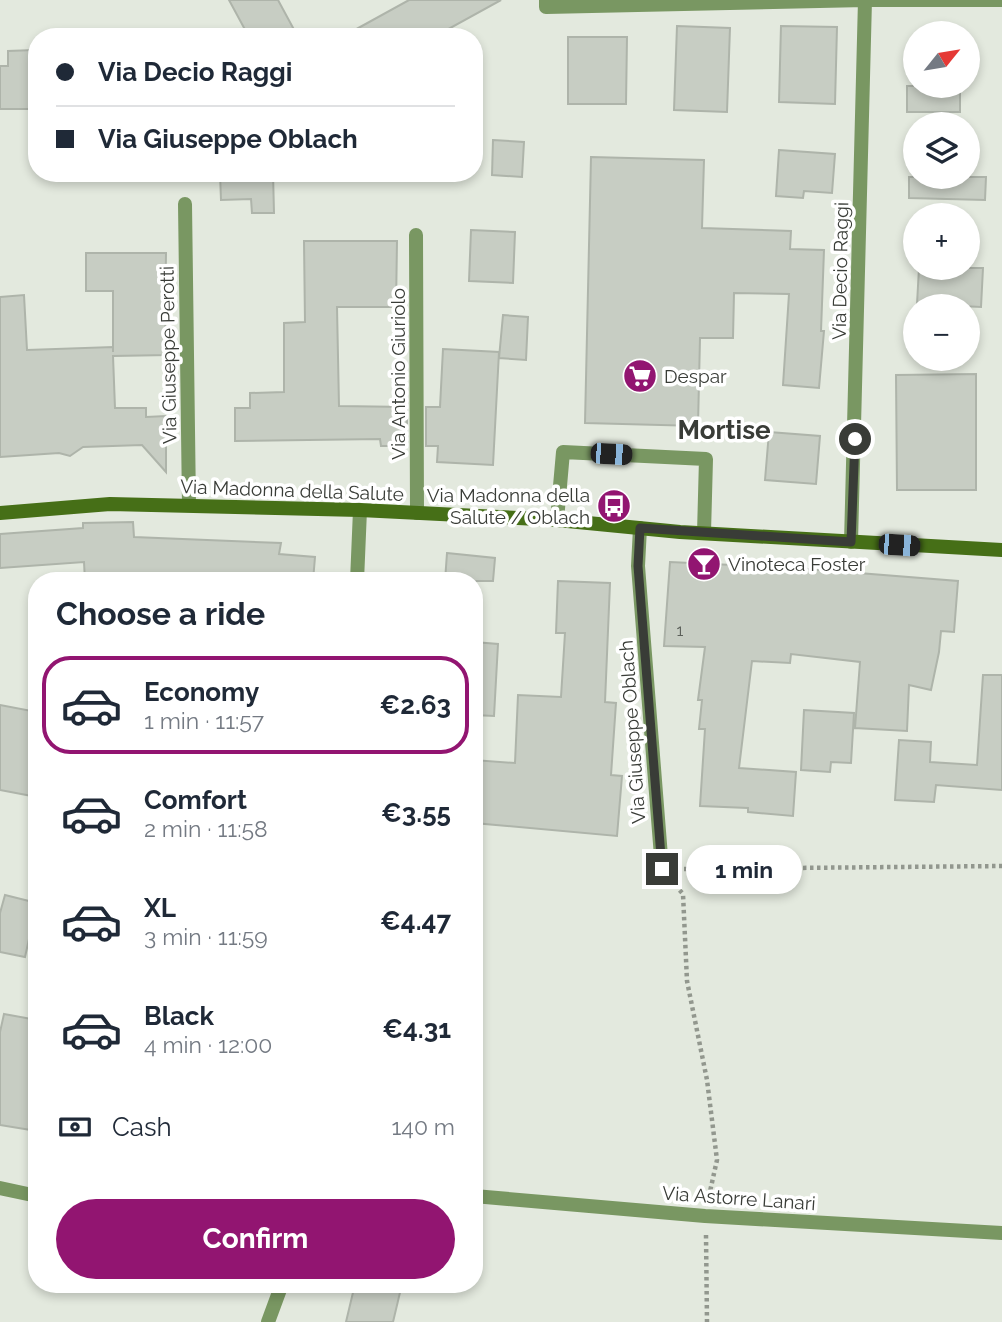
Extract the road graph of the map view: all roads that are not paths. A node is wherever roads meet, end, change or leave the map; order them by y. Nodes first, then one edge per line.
1 (546, 0) edge
2 (866, 0) edge
3 (1002, 0) edge
4 (185, 204) dead end
5 (416, 235) dead end
6 (189, 505) junction
7 (359, 510) junction
8 (0, 513) edge
9 (417, 513) junction
10 (557, 520) junction
11 (640, 528) junction
12 (704, 533) junction
13 (851, 542) junction
14 (1002, 550) edge
15 (357, 572) edge
16 (662, 869) road end
17 (0, 1188) edge
18 (28, 1194) edge
19 (483, 1197) edge
20 (1002, 1233) edge
21 (279, 1293) edge
22 (268, 1322) edge

1 - 2 street
2 - 3 street
2 - 13 street, Via Decio Raggi
4 - 6 street, Via Giuseppe Perotti
5 - 9 street, Via Antonio Giuriolo
6 - 7 street, Via Madonna della Salute
6 - 8 street, Via Madonna della Salute
7 - 9 street, Via Madonna della Salute
7 - 15 street
9 - 10 street, Via Madonna della Salute
10 - 11 street, Via Madonna della Salute
10 - 12 street
11 - 12 street, Via Madonna della Salute
11 - 16 street, Via Giuseppe Oblach
12 - 13 street, Via Madonna della Salute
13 - 14 street, Via Madonna della Salute
17 - 18 street
19 - 20 street, Via Astorre Lanari
21 - 22 street

